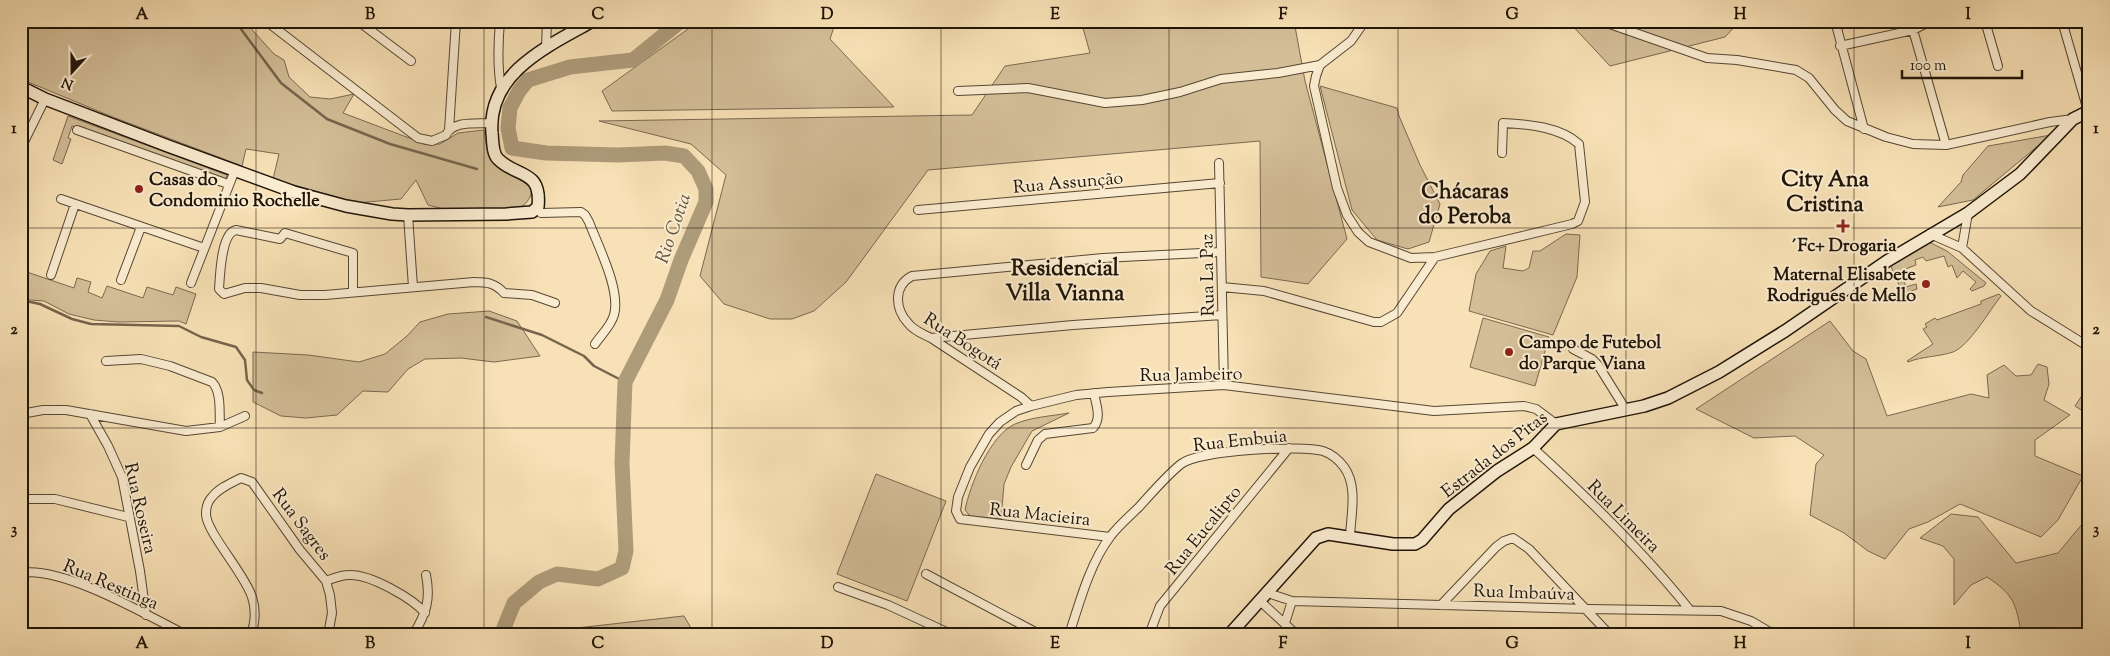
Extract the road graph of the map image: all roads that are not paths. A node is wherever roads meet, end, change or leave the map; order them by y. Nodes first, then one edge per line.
1 (266, 21) edge
2 (358, 21) edge
3 (373, 21) edge
4 (456, 21) edge
5 (500, 21) edge
6 (547, 21) edge
7 (593, 21) edge
8 (1365, 21) edge
9 (1601, 21) edge
10 (1835, 21) edge
11 (1931, 21) edge
12 (1985, 21) edge
13 (2062, 21) edge
14 (367, 28) junction
15 (1913, 30) junction
16 (1840, 46) junction
17 (546, 48) junction
18 (411, 61) dead end
19 (1320, 65) junction
20 (1998, 66) dead end
21 (21, 87) edge
22 (501, 88) junction
23 (958, 91) dead end
24 (45, 99) junction
25 (2089, 111) edge
26 (2073, 119) junction
27 (491, 123) junction
28 (1864, 129) junction
29 (77, 130) dead end
30 (449, 130) junction
31 (1946, 145) junction
32 (21, 148) edge
33 (1502, 153) dead end
34 (1219, 163) dead end
35 (235, 170) junction
36 (1220, 183) junction
37 (228, 184) junction
38 (61, 200) dead end
39 (75, 204) junction
40 (918, 210) dead end
41 (541, 213) dead end
42 (1968, 213) junction
43 (408, 215) junction
44 (141, 227) junction
45 (1930, 234) junction
46 (204, 248) junction
47 (1962, 248) junction
48 (1221, 252) junction
49 (1435, 258) junction
50 (51, 275) dead end
51 (121, 280) dead end
52 (191, 283) dead end
53 (413, 287) junction
54 (1222, 287) junction
55 (353, 292) junction
56 (555, 303) dead end
57 (1222, 315) junction
58 (931, 338) junction
59 (594, 344) dead end
60 (2089, 347) edge
61 (1573, 349) dead end
62 (106, 360) dead end
63 (1224, 385) junction
64 (1094, 393) junction
65 (1031, 406) junction
66 (1626, 410) junction
67 (21, 414) edge
68 (90, 414) junction
69 (245, 416) dead end
70 (1556, 424) junction
71 (220, 427) junction
72 (1289, 448) junction
73 (1533, 448) junction
74 (1026, 465) dead end
75 (21, 499) edge
76 (128, 517) junction
77 (966, 521) joint
78 (1110, 537) junction
79 (1350, 537) junction
80 (21, 573) edge
81 (926, 574) dead end
82 (426, 575) dead end
83 (326, 581) junction
84 (838, 587) dead end
85 (1264, 597) junction
86 (1292, 601) junction
87 (1441, 605) junction
88 (1588, 609) junction
89 (1689, 609) junction
90 (426, 613) junction
91 (146, 615) junction
92 (1285, 623) junction
93 (186, 635) edge
94 (251, 635) edge
95 (328, 635) edge
96 (413, 635) edge
97 (953, 635) edge
98 (1041, 635) edge
99 (1069, 635) edge
100 (1149, 635) edge
101 (1229, 635) edge
102 (1297, 635) edge
103 (1610, 635) edge
104 (1775, 635) edge

1 - 30 street
2 - 14 street
3 - 14 street
4 - 30 street
5 - 22 street
6 - 17 street
7 - 17 main road
8 - 19 street
9 - 28 street
10 - 16 street
11 - 15 street
12 - 20 street
13 - 25 street
14 - 18 street
15 - 16 street
15 - 31 street
16 - 28 street
17 - 22 main road
19 - 23 street
19 - 49 street
21 - 24 main road
22 - 27 main road
24 - 32 street
24 - 35 main road
25 - 26 main road, Estrada dos Pitas
26 - 31 street
26 - 42 main road, Estrada dos Pitas
27 - 30 street
27 - 43 main road
28 - 31 street
29 - 37 street
33 - 49 street
34 - 36 street, Rua La Paz
35 - 37 street
35 - 43 main road
36 - 40 street, Rua Assunção
36 - 48 street, Rua La Paz
37 - 46 street
38 - 39 street
39 - 44 street
39 - 50 street
41 - 59 street
42 - 45 main road, Estrada dos Pitas
42 - 47 street
43 - 53 street
44 - 46 street
44 - 51 street
45 - 47 street
45 - 66 main road, Estrada dos Pitas
46 - 52 street
47 - 60 street
48 - 54 street, Rua La Paz
48 - 58 street, Rua Bogotá
49 - 54 street
53 - 55 street
53 - 56 street
54 - 57 street, Rua La Paz
55 - 55 street
57 - 58 street
57 - 63 street, Rua La Paz
58 - 65 street, Rua Bogotá
61 - 66 street
62 - 71 street
63 - 64 street, Rua Jambeiro
63 - 70 street, Rua Jambeiro
64 - 65 street, Rua Jambeiro
64 - 74 street
65 - 77 street, Rua Jambeiro
66 - 70 main road, Estrada dos Pitas
67 - 68 street
68 - 71 street
68 - 76 street, Rua Roseira
69 - 71 street
70 - 73 main road, Estrada dos Pitas
72 - 78 street, Rua Embuia
72 - 79 street, Rua Embuia
72 - 100 street, Rua Eucalipto
73 - 79 main road, Estrada dos Pitas
73 - 89 street, Rua Limeira
75 - 76 street
76 - 91 street, Rua Roseira
77 - 78 street, Rua Macieira
78 - 99 street, Rua Embuia
79 - 85 main road
80 - 91 street, Rua Restinga
81 - 98 street
82 - 90 street
83 - 90 street
83 - 94 street, Rua Sagres
83 - 95 street
84 - 97 street
85 - 86 street, Rua Imbaúva
85 - 92 street
85 - 101 main road
86 - 87 street, Rua Imbaúva
86 - 92 street
87 - 88 street, Rua Imbaúva
87 - 88 street
88 - 89 street, Rua Imbaúva
88 - 103 street
89 - 104 street, Rua Imbaúva
90 - 96 street
91 - 93 street, Rua Restinga
92 - 102 street

